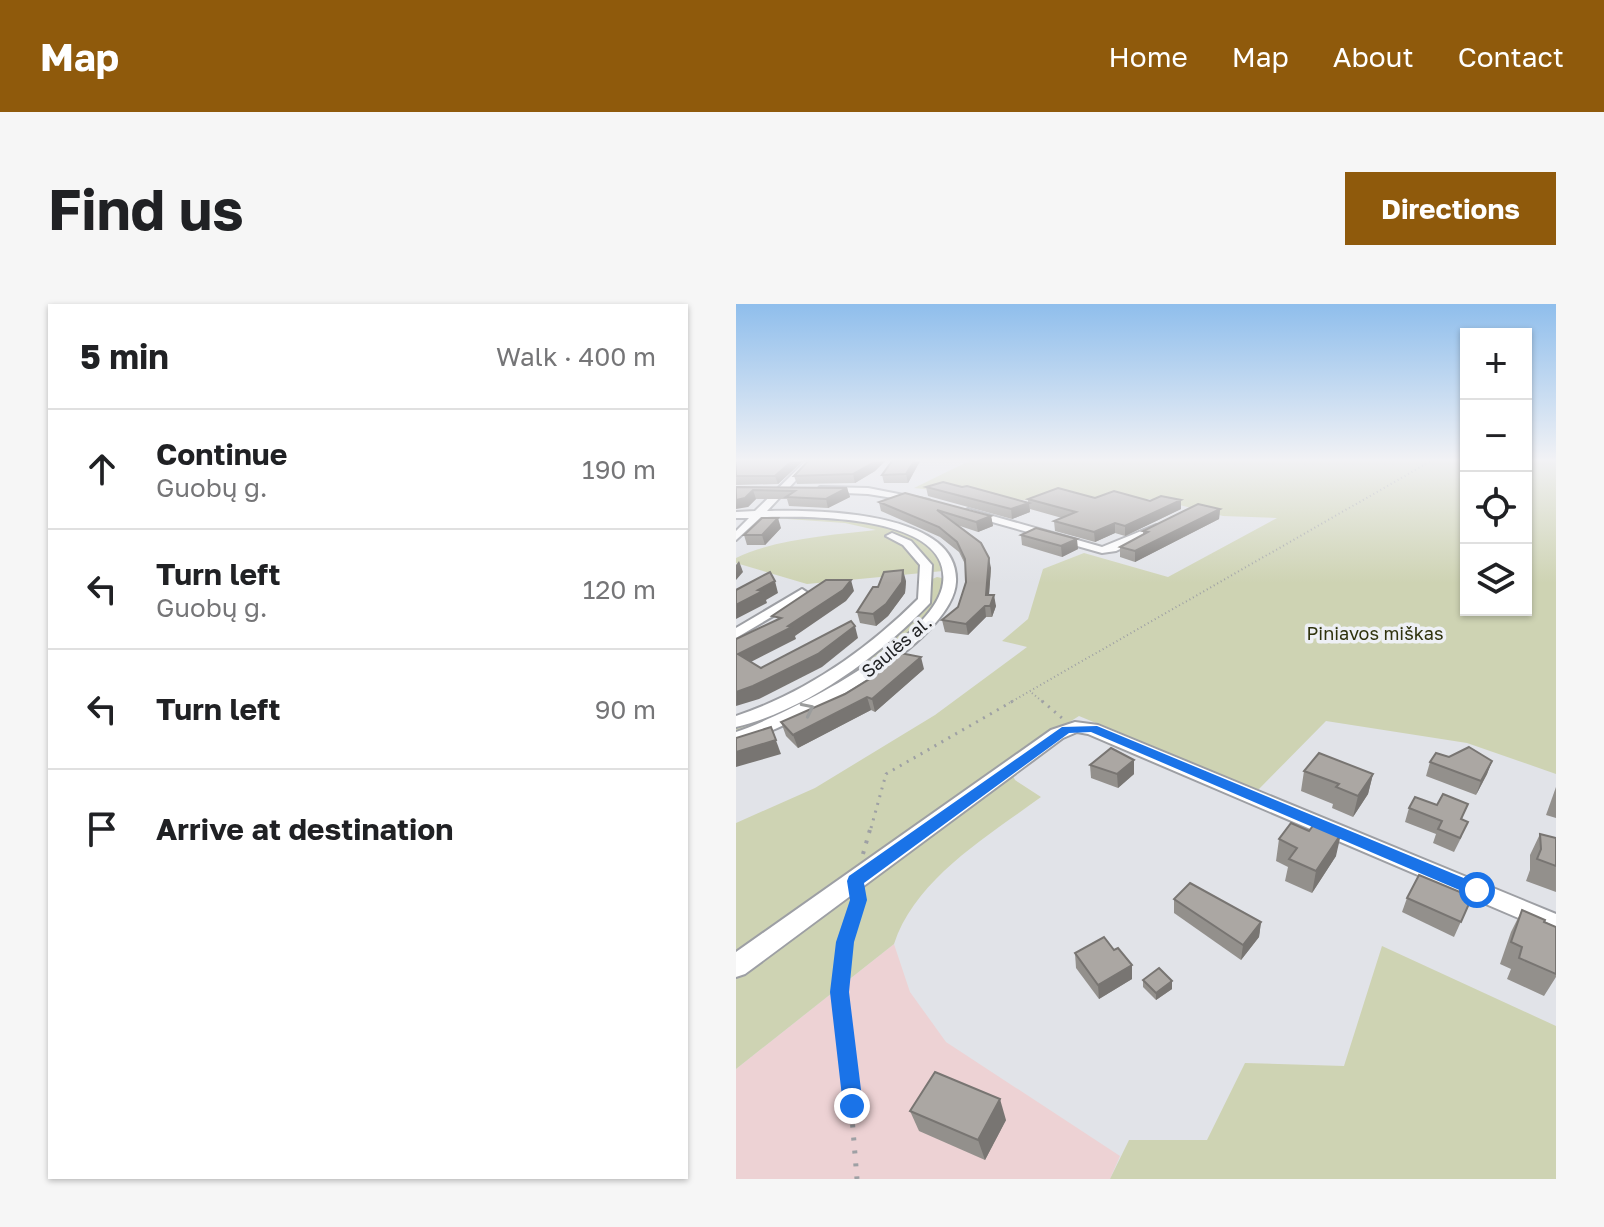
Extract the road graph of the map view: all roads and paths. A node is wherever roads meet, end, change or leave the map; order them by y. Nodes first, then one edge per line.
1 (771, 502) edge
2 (1357, 502) edge
3 (957, 508) edge
4 (736, 515) edge
5 (757, 517) junction
6 (1177, 518) edge
7 (736, 537) edge
8 (950, 574) junction
9 (927, 576) junction
10 (802, 593) edge
11 (736, 634) edge
12 (1032, 693) junction
13 (736, 722) edge
14 (1075, 727) junction
15 (736, 738) edge
16 (855, 881) junction
17 (1556, 924) edge
18 (736, 966) edge
19 (857, 1179) edge

1 - 5 street
2 - 12 path
3 - 6 street
4 - 5 street
5 - 7 street
5 - 8 street
5 - 9 street
8 - 9 street
15 -> 8 street, Saulės al.
9 - 13 street, Saulės al.
10 - 11 street
12 - 14 path
12 - 16 path
14 - 16 street
14 - 17 street
16 - 18 street
16 - 19 path

